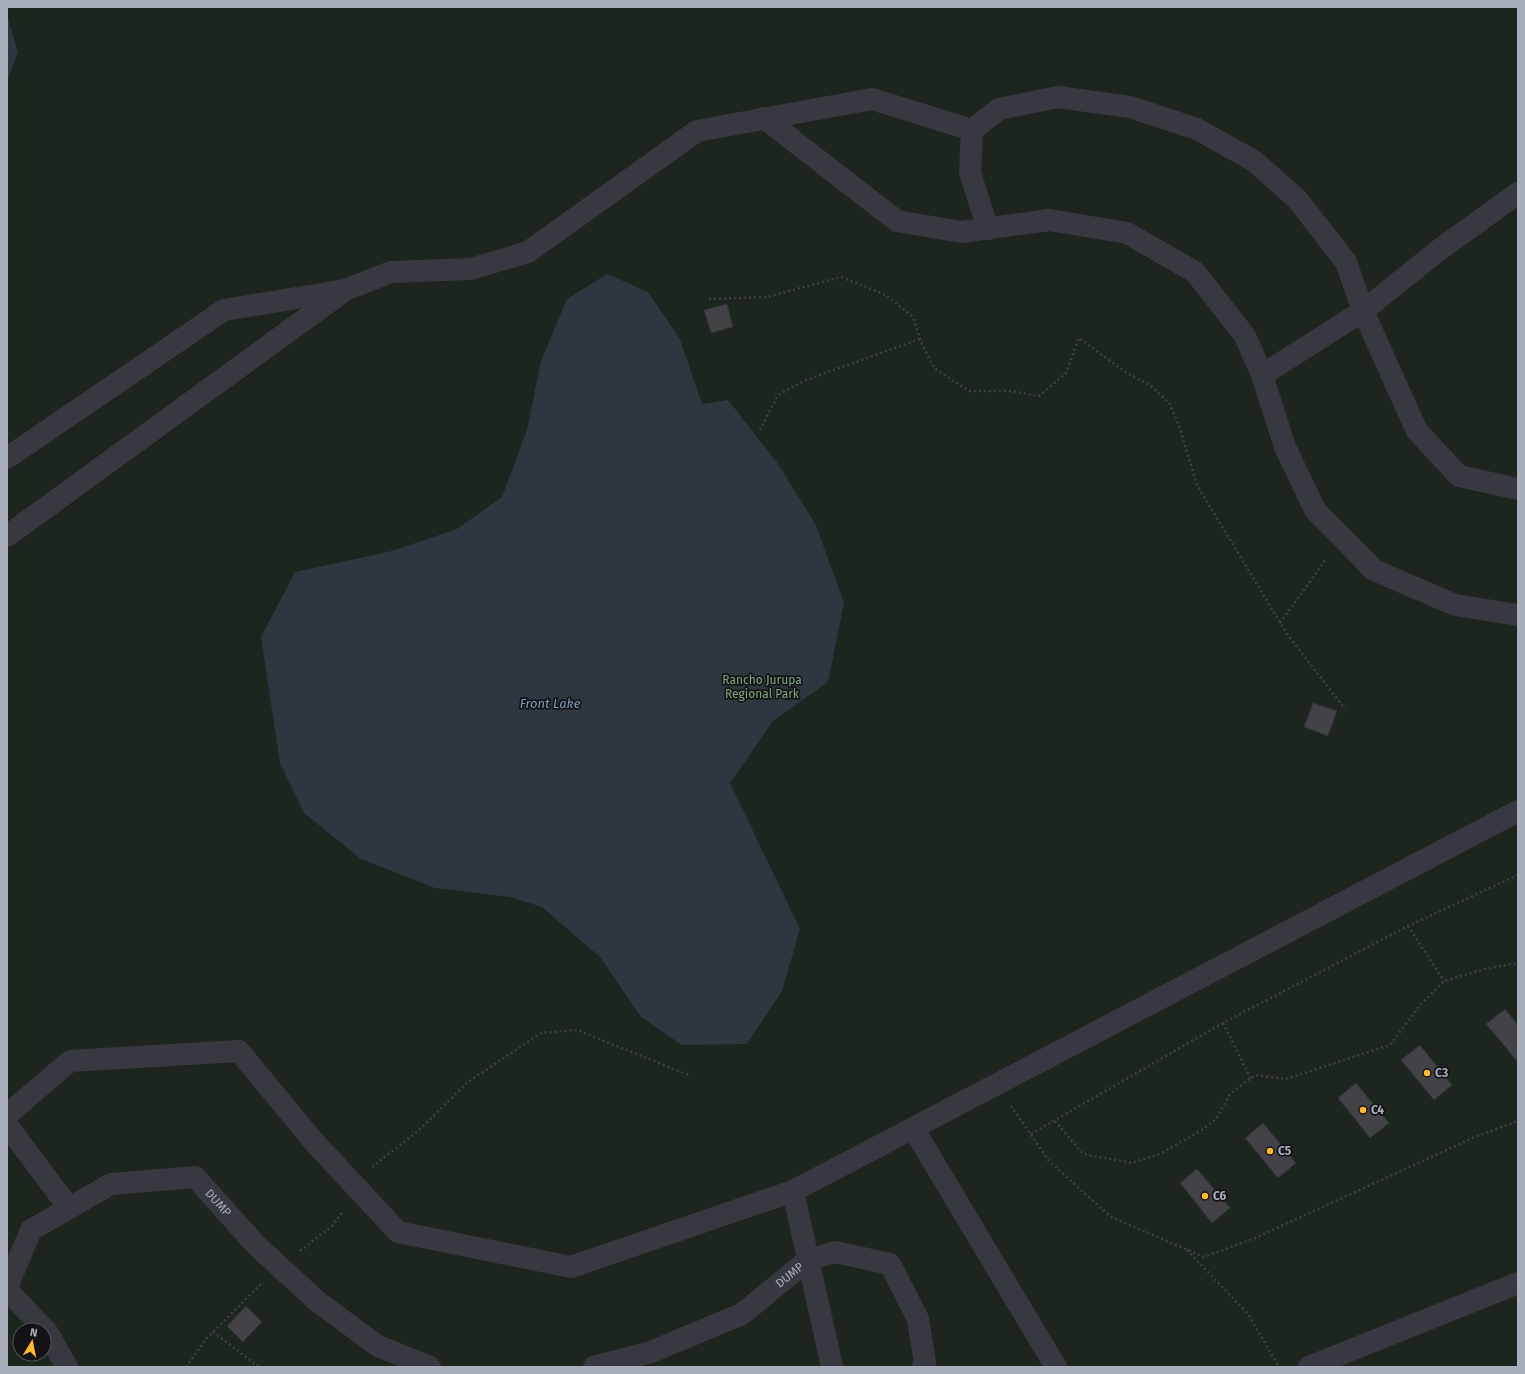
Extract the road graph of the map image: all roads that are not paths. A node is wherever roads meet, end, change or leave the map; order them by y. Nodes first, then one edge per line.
1 (764, 118) junction
2 (972, 130) junction
3 (1518, 193) edge
4 (988, 228) junction
5 (345, 290) junction
6 (1362, 311) junction
7 (1262, 375) junction
8 (7, 458) edge
9 (1518, 490) edge
10 (7, 536) edge
11 (1518, 615) edge
12 (1518, 811) edge
13 (7, 1115) edge
14 (7, 1125) edge
15 (913, 1128) junction
16 (793, 1191) junction
17 (69, 1208) junction
18 (808, 1260) junction
19 (1518, 1283) edge
20 (7, 1288) edge
21 (67, 1367) edge
22 (430, 1367) edge
23 (594, 1367) edge
24 (832, 1367) edge
25 (923, 1367) edge
26 (1056, 1367) edge
27 (1309, 1367) edge

1 - 2 lane
1 - 4 lane
1 - 5 lane
2 - 4 lane
2 - 6 lane
3 - 6 lane
4 - 7 lane
5 - 8 lane
5 - 10 lane
6 - 7 lane
6 - 9 lane
7 - 11 lane
12 - 15 lane
13 - 16 lane
14 - 17 lane
15 - 16 lane
15 - 26 lane
16 - 18 lane
17 - 20 lane, DUMP
17 - 22 lane, DUMP
18 - 23 lane, DUMP
18 - 24 lane
18 - 25 lane, DUMP
19 - 27 lane
20 - 21 lane, DUMP

